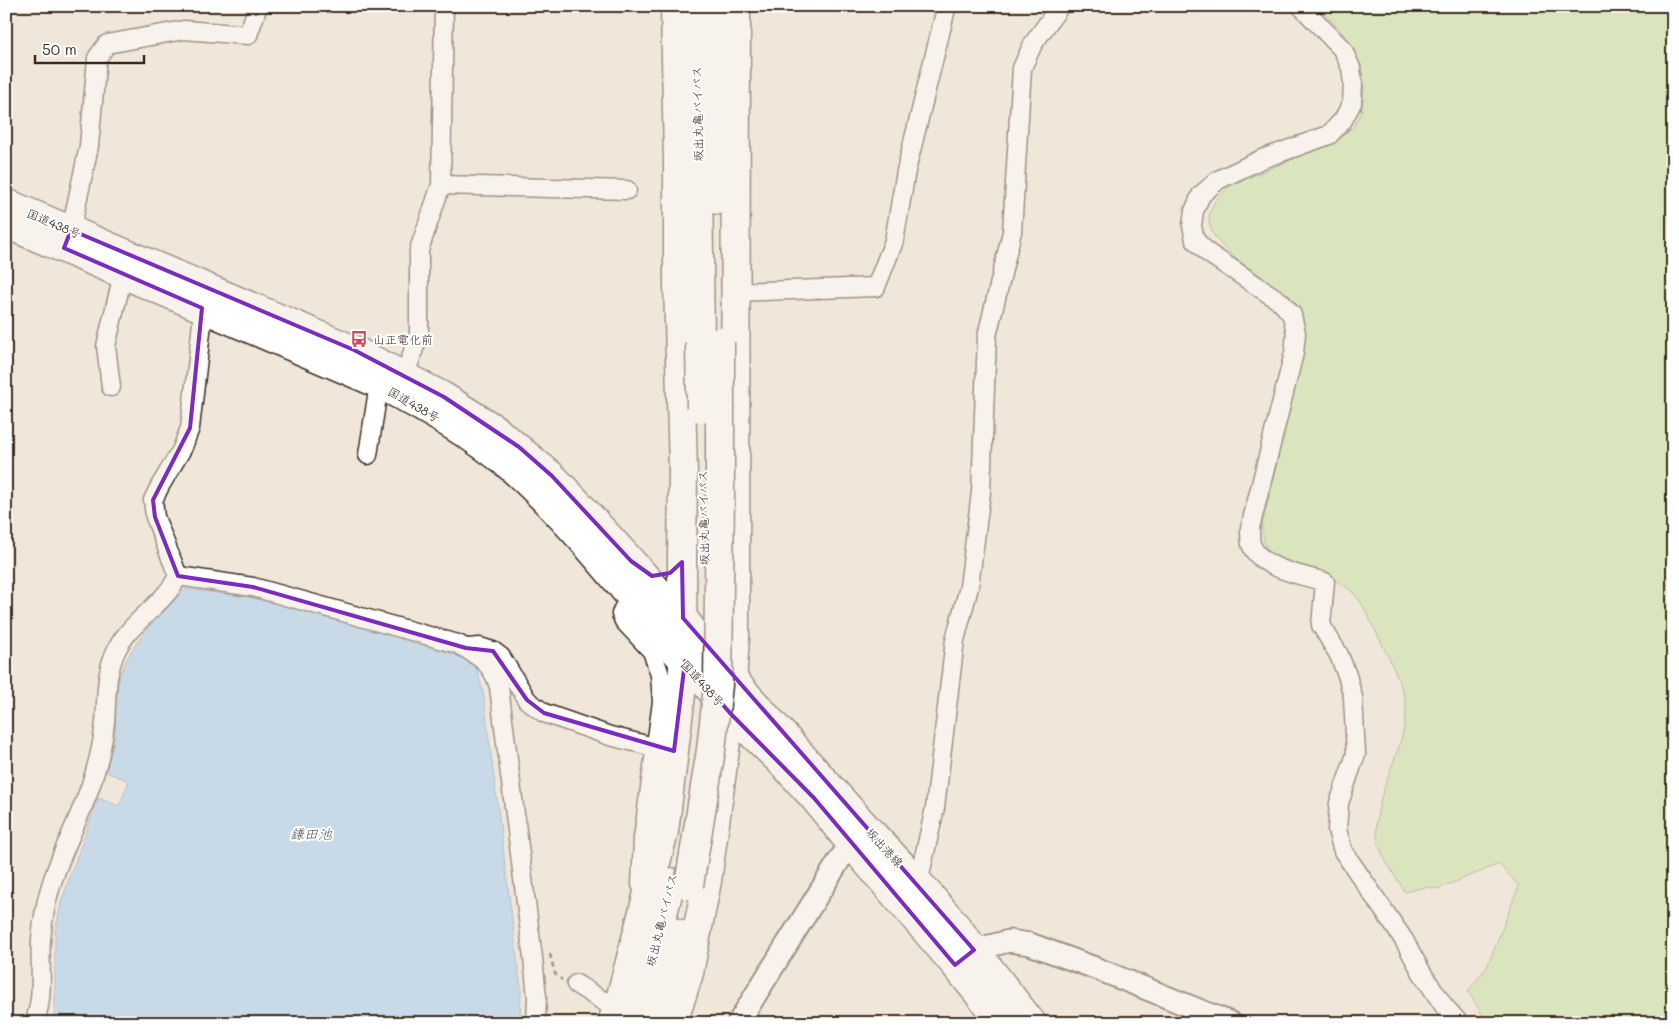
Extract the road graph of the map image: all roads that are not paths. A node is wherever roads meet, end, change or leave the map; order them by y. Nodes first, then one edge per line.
1 (258, 6) edge
2 (444, 6) edge
3 (675, 6) edge
4 (696, 6) edge
5 (716, 6) edge
6 (736, 6) edge
7 (948, 6) edge
8 (1060, 6) edge
9 (1301, 6) edge
10 (441, 186) junction
11 (627, 190) dead end
12 (6, 203) edge
13 (6, 224) edge
14 (68, 239) junction
15 (123, 274) junction
16 (737, 292) junction
17 (202, 297) junction
18 (710, 342) junction
19 (405, 375) junction
20 (379, 384) junction
21 (111, 388) dead end
22 (368, 455) dead end
23 (630, 561) junction
24 (682, 562) junction
25 (178, 576) junction
26 (641, 590) junction
27 (683, 618) junction
28 (466, 648) junction
29 (682, 660) junction
30 (731, 677) junction
31 (730, 713) junction
32 (764, 747) junction
33 (665, 750) junction
34 (721, 774) junction
35 (859, 836) junction
36 (918, 882) junction
37 (680, 884) junction
38 (640, 896) dead end
39 (910, 912) junction
40 (965, 957) junction
41 (576, 984) dead end
42 (621, 1017) edge
43 (34, 1023) edge
44 (536, 1023) edge
45 (653, 1023) edge
46 (674, 1023) edge
47 (738, 1023) edge
48 (1002, 1023) edge
49 (1032, 1023) edge
50 (1231, 1023) edge
51 (1459, 1023) edge

1 - 14 street
2 - 10 street
3 - 24 main road
4 - 18 main road, 坂出丸亀バイパス
5 - 18 main road, 坂出丸亀バイパス
6 - 16 main road
7 - 16 street
8 - 36 street
9 - 51 street
10 - 11 street
10 - 19 street
12 - 14 main road, 国道438号
13 - 14 main road, 国道438号
14 - 15 main road, 国道438号
14 - 17 main road, 国道438号
15 - 17 main road, 国道438号
15 - 21 street
16 - 30 main road
17 - 19 main road, 国道438号
17 - 20 main road, 国道438号
17 - 25 street
18 - 37 main road, 坂出丸亀バイパス, bridge
19 - 23 main road, 国道438号
20 - 22 street
20 - 26 main road, 国道438号
23 - 24 main road
23 - 26 main road, 国道438号
24 - 27 main road
25 - 28 street
25 - 43 street
26 - 27 main road, 国道438号
26 - 29 main road, 国道438号
26 - 33 street
27 - 29 main road
27 - 30 main road, 国道438号
28 - 33 street
28 - 44 street
29 - 31 main road, 国道438号
29 - 33 main road
30 - 31 main road
30 - 35 main road, 坂出港線
31 - 32 main road, 坂出港線
31 - 34 main road
32 - 34 main road
32 - 35 main road, 坂出港線
33 - 38 street
33 - 42 main road
34 - 46 main road
35 - 36 main road, 坂出港線
35 - 39 main road, 坂出港線
35 - 47 street
36 - 39 street
36 - 40 main road, 坂出港線
37 - 42 main road, 坂出丸亀バイパス
37 - 45 main road, 坂出丸亀バイパス
39 - 40 main road, 坂出港線
40 - 48 main road, 坂出港線
40 - 49 main road, 坂出港線
40 - 50 street
41 - 42 street

